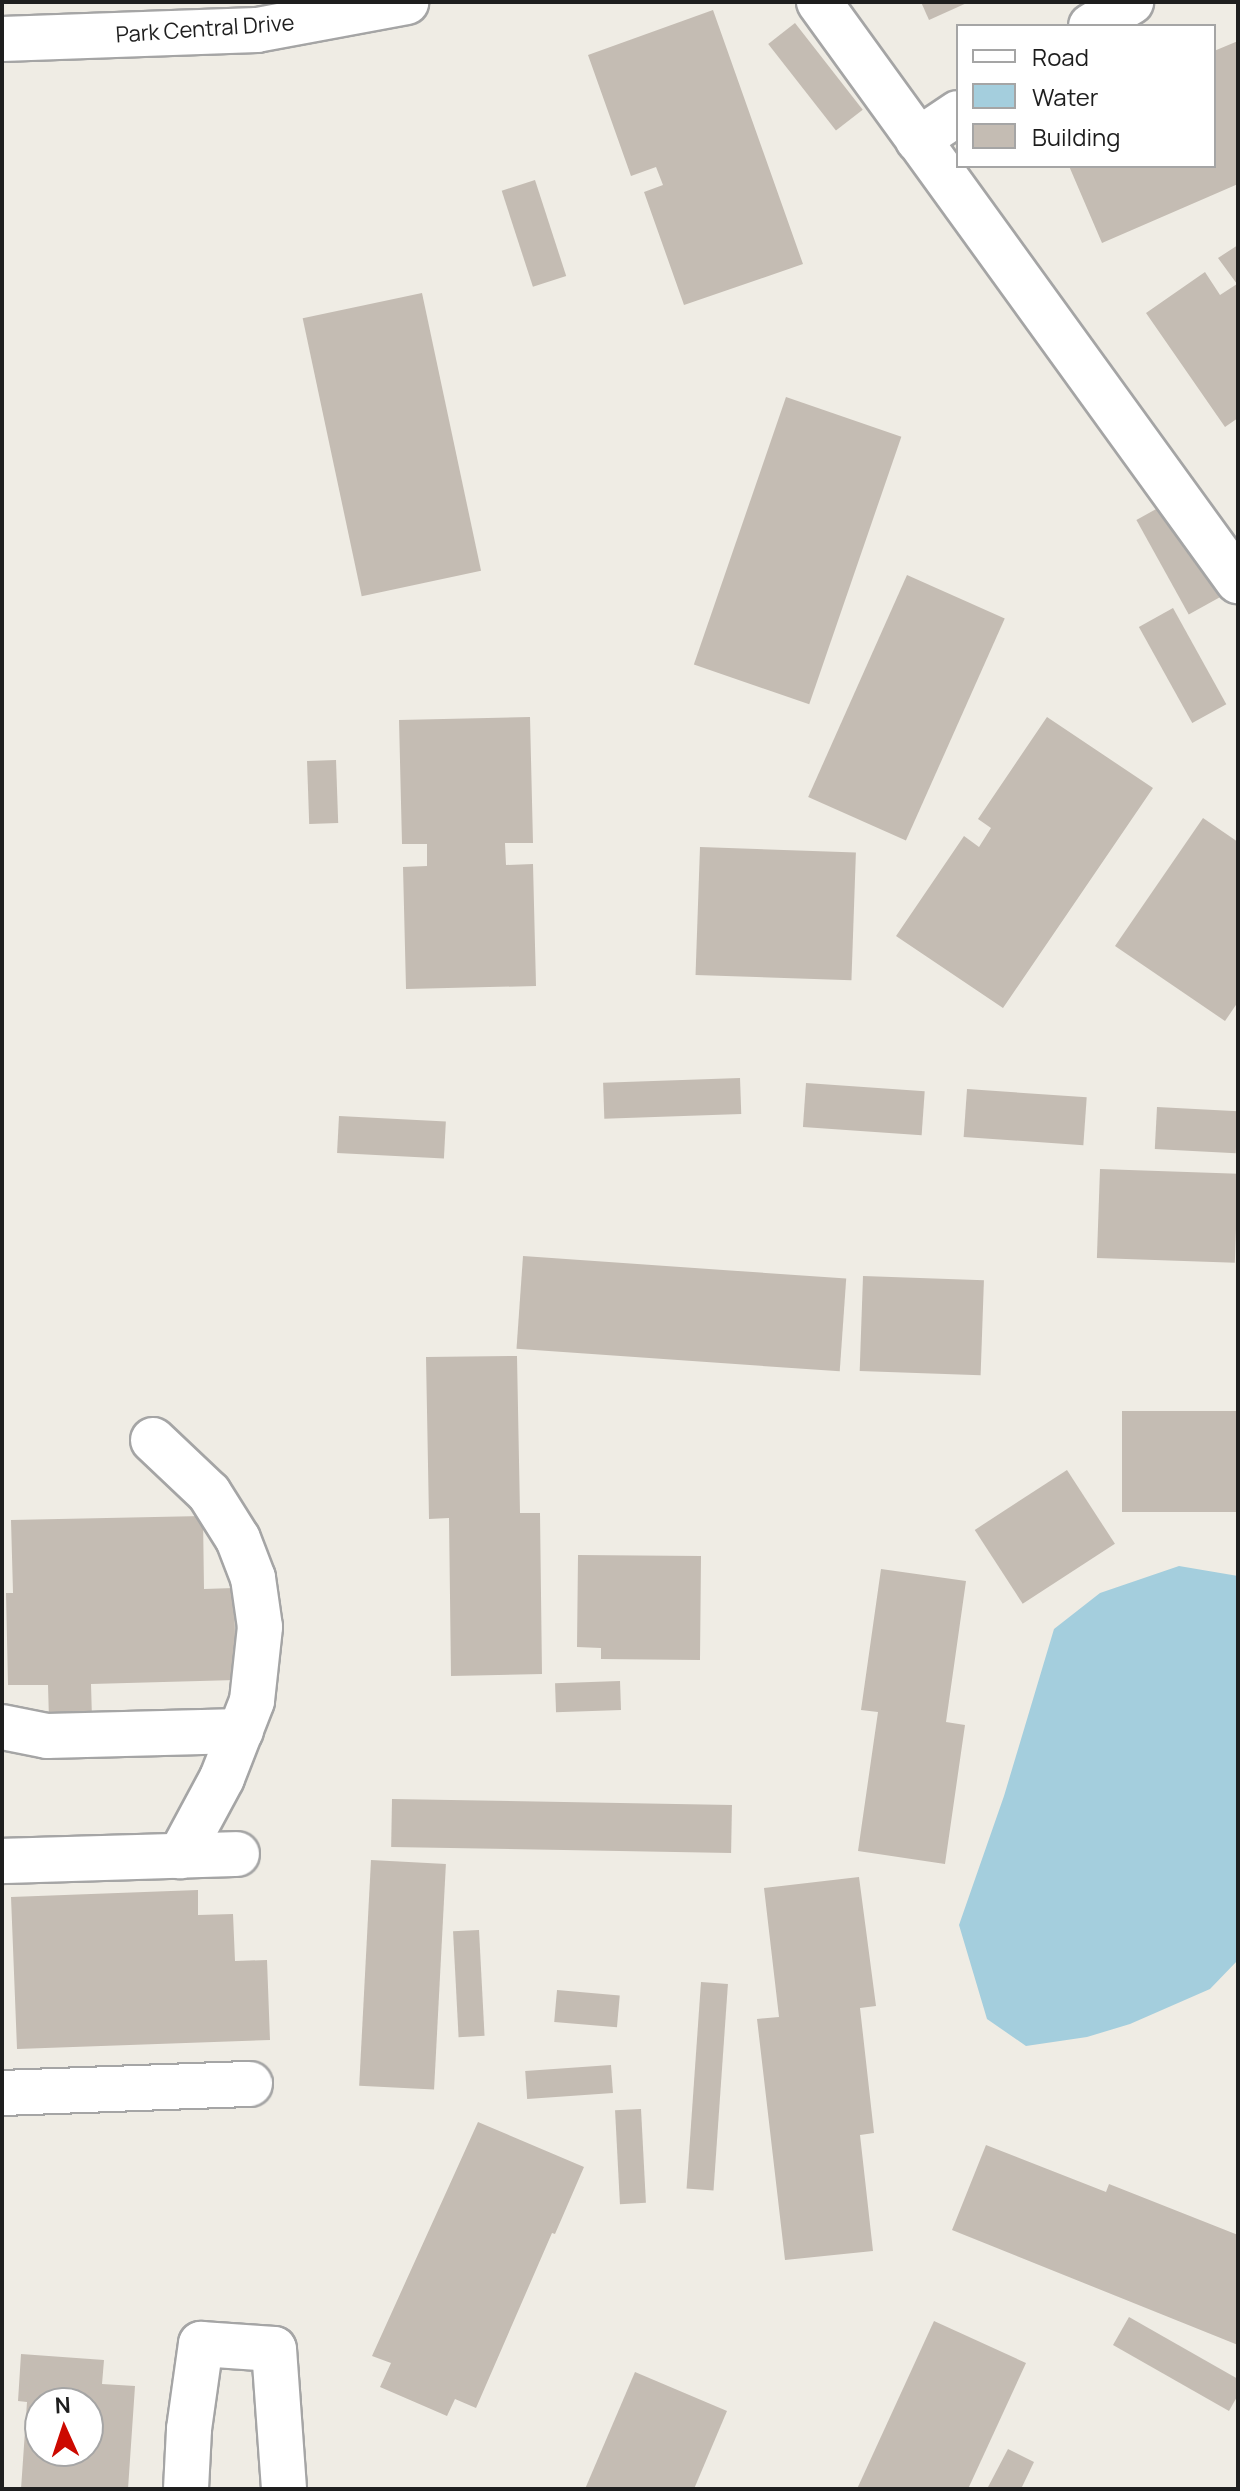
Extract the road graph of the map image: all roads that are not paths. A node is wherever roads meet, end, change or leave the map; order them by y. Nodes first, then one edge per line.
1 (406, 2) edge
2 (819, 2) edge
3 (1131, 2) edge
4 (1094, 24) edge
5 (2, 39) edge
6 (956, 114) edge
7 (918, 140) junction
8 (1238, 581) edge
9 (153, 1440) dead end
10 (2, 1727) edge
11 (241, 1731) junction
12 (237, 1854) dead end
13 (180, 1856) junction
14 (2, 1861) edge
15 (250, 2084) dead end
16 (2, 2093) edge
17 (186, 2489) edge
18 (284, 2489) edge

1 - 5 street, Park Central Drive
2 - 7 street
3 - 4 street
6 - 7 street
7 - 8 street
9 - 11 street
10 - 11 street
11 - 13 street
12 - 13 street
13 - 14 street
15 - 16 street
17 - 18 street

